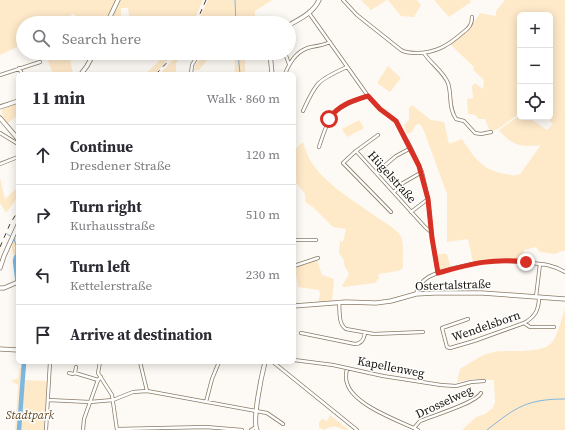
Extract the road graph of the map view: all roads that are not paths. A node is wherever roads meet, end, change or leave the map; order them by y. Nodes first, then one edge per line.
1 (118, 0) edge
2 (319, 0) edge
3 (343, 0) edge
4 (309, 13) junction
5 (110, 16) edge
6 (472, 18) dead end
7 (296, 21) edge
8 (330, 42) junction
9 (424, 53) junction
10 (296, 55) edge
11 (91, 60) edge
12 (195, 60) edge
13 (271, 60) edge
14 (288, 60) edge
15 (292, 60) edge
16 (40, 62) dead end
17 (289, 64) junction
18 (347, 67) junction
19 (19, 68) junction
20 (21, 72) edge
21 (82, 72) edge
22 (192, 72) edge
23 (272, 72) edge
24 (286, 72) edge
25 (0, 75) edge
26 (368, 96) junction
27 (16, 102) edge
28 (0, 108) edge
29 (303, 111) dead end
30 (0, 118) edge
31 (491, 132) dead end
32 (0, 133) edge
33 (378, 135) dead end
34 (16, 137) edge
35 (16, 143) edge
36 (318, 147) dead end
37 (411, 148) junction
38 (356, 151) junction
39 (16, 158) edge
40 (0, 164) edge
41 (376, 172) junction
42 (422, 172) junction
43 (394, 192) junction
44 (428, 199) junction
45 (391, 212) dead end
46 (411, 212) junction
47 (16, 230) edge
48 (431, 232) junction
49 (296, 240) edge
50 (316, 240) dead end
51 (318, 258) dead end
52 (540, 264) junction
53 (296, 265) edge
54 (0, 268) edge
55 (565, 272) edge
56 (438, 273) junction
57 (16, 282) edge
58 (0, 288) edge
59 (416, 294) junction
60 (538, 297) junction
61 (565, 300) edge
62 (339, 302) junction
63 (296, 306) edge
64 (468, 319) dead end
65 (524, 323) junction
66 (554, 327) dead end
67 (423, 332) dead end
68 (301, 333) dead end
69 (365, 333) junction
70 (0, 350) edge
71 (16, 350) edge
72 (296, 360) edge
73 (50, 364) edge
74 (100, 364) edge
75 (140, 364) edge
76 (218, 364) edge
77 (265, 364) edge
78 (277, 364) edge
79 (76, 367) dead end
80 (347, 368) junction
81 (69, 373) dead end
82 (75, 373) junction
83 (101, 377) junction
84 (98, 380) junction
85 (484, 381) dead end
86 (147, 391) junction
87 (481, 393) dead end
88 (48, 400) junction
89 (113, 400) junction
90 (90, 402) junction
91 (206, 402) junction
92 (256, 411) junction
93 (283, 424) dead end
94 (414, 428) junction
95 (257, 429) edge
96 (46, 430) edge
97 (83, 430) edge
98 (117, 430) edge
99 (242, 430) edge
100 (251, 430) edge
101 (357, 430) edge
102 (418, 430) edge

1 - 5 main road
2 - 4 main road
3 - 9 street
4 - 7 main road
4 - 8 street
6 - 9 street
8 - 10 street
8 - 18 street
9 - 31 street
11 - 21 main road
12 - 22 street
13 - 23 main road
14 - 17 street
15 - 17 street
16 - 19 street
17 - 24 street
18 - 26 street
18 - 29 street
19 - 20 street
19 - 25 street
26 - 36 street
26 - 37 street
27 - 28 main road
30 - 34 main road
32 - 35 street
33 - 38 street
37 - 41 street
37 - 42 street
38 - 41 street, Hügelstraße
38 - 45 street
39 - 40 street
41 - 43 street, Hügelstraße
42 - 43 street
42 - 44 street
43 - 46 street, Hügelstraße
44 - 46 street
44 - 48 street
46 - 48 street, Hügelstraße
47 - 54 main road
48 - 56 street
49 - 50 street
51 - 53 street
52 - 55 street
52 - 56 street
52 - 60 street, Wendelsborn
56 - 59 street
57 - 58 main road
59 - 60 main road, Ostertalstraße
59 - 62 main road, Ostertalstraße
60 - 61 main road, Ostertalstraße
60 - 65 street, Wendelsborn
62 - 63 main road, Ostertalstraße
62 - 69 street
64 - 65 street, Wendelsborn
65 - 66 street
67 - 69 street
68 - 69 street
70 - 71 main road
72 - 80 street, Kapellenweg
73 - 88 street
74 - 83 street
75 - 86 street
76 - 91 street
77 - 92 main road
78 - 101 street
79 - 82 street
80 - 85 street, Kapellenweg
80 - 94 street
81 - 82 street
82 - 84 street
83 - 84 street
83 - 89 street
84 - 90 street
86 - 89 street
86 - 91 street
87 - 94 street, Drosselweg
88 - 90 street
88 - 96 street
89 - 90 street
89 - 98 street
90 - 97 street
91 - 92 street
92 - 93 street
92 - 95 main road
94 - 102 street
95 - 100 street
98 - 99 street

